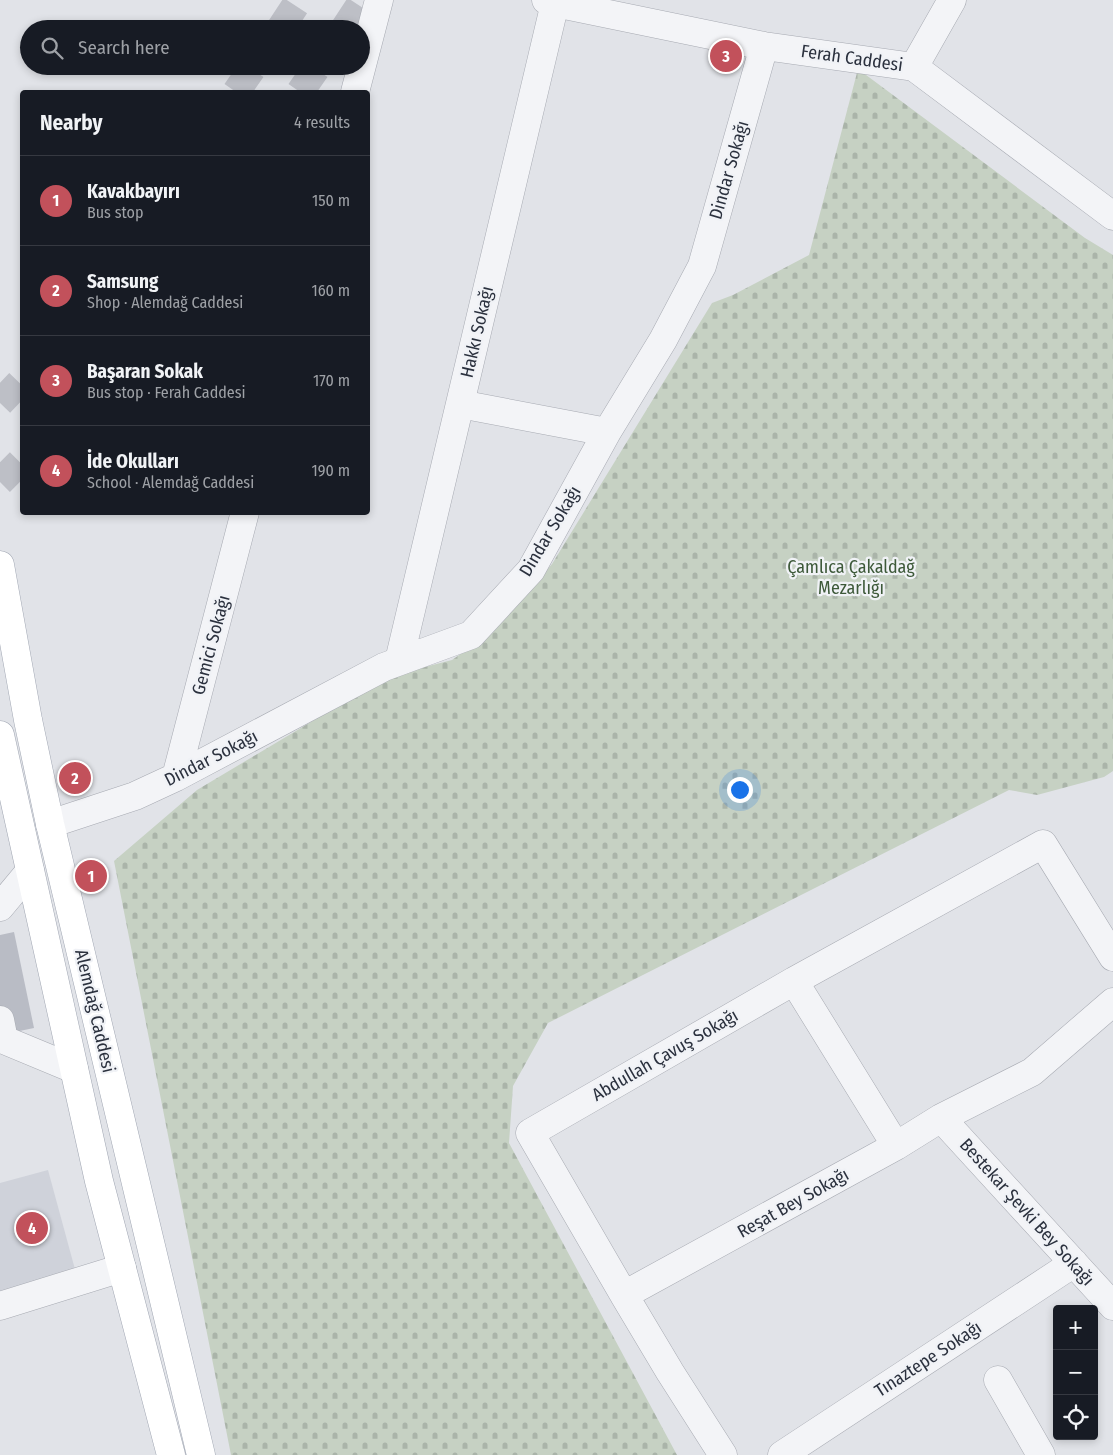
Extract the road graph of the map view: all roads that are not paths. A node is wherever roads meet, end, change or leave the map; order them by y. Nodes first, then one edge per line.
1 (380, 0) edge
2 (952, 0) edge
3 (551, 2) edge
4 (370, 37) edge
5 (764, 46) junction
6 (914, 67) junction
7 (360, 75) edge
8 (356, 90) edge
9 (1113, 216) edge
10 (460, 404) junction
11 (606, 432) junction
12 (245, 515) edge
13 (0, 565) edge
14 (399, 661) junction
15 (0, 735) edge
16 (176, 777) junction
17 (50, 824) junction
18 (30, 871) junction
19 (0, 908) edge
20 (1113, 957) edge
21 (794, 981) junction
22 (1113, 1002) edge
23 (0, 1020) edge
24 (74, 1069) junction
25 (941, 1118) junction
26 (896, 1146) junction
27 (1074, 1263) junction
28 (122, 1268) junction
29 (624, 1296) junction
30 (0, 1306) edge
31 (1113, 1306) edge
32 (998, 1380) dead end
33 (171, 1455) edge
34 (201, 1455) edge
35 (723, 1455) edge
36 (782, 1455) edge
37 (1041, 1455) edge

1 - 4 street
2 - 6 street
3 - 5 street, Ferah Caddesi
3 - 10 street, Hakkı Sokağı
5 - 6 street, Ferah Caddesi
5 - 11 street, Dindar Sokağı
6 - 9 street, Ferah Caddesi
7 - 8 street
10 - 11 street
10 - 14 street, Hakkı Sokağı
11 - 14 street, Dindar Sokağı
12 - 16 street, Gemici Sokağı
13 - 17 main road, Alemdağ Caddesi
14 - 16 street, Dindar Sokağı
15 - 18 main road, Alemdağ Caddesi
16 - 17 street, Dindar Sokağı
17 - 34 main road, Alemdağ Caddesi
18 - 19 street
18 - 24 main road, Alemdağ Caddesi
20 - 21 street
21 - 26 street
21 - 29 street, Abdullah Çavuş Sokağı
22 - 25 street, Reşat Bey Sokağı
23 - 24 street
24 - 28 main road, Alemdağ Caddesi
25 - 26 street, Reşat Bey Sokağı
25 - 27 street, Bestekar Şevki Bey Sokağı
26 - 29 street, Reşat Bey Sokağı
27 - 31 street, Bestekar Şevki Bey Sokağı
27 - 36 street, Tınaztepe Sokağı
28 - 30 street
28 - 33 main road, Alemdağ Caddesi
29 - 35 street
32 - 37 street

